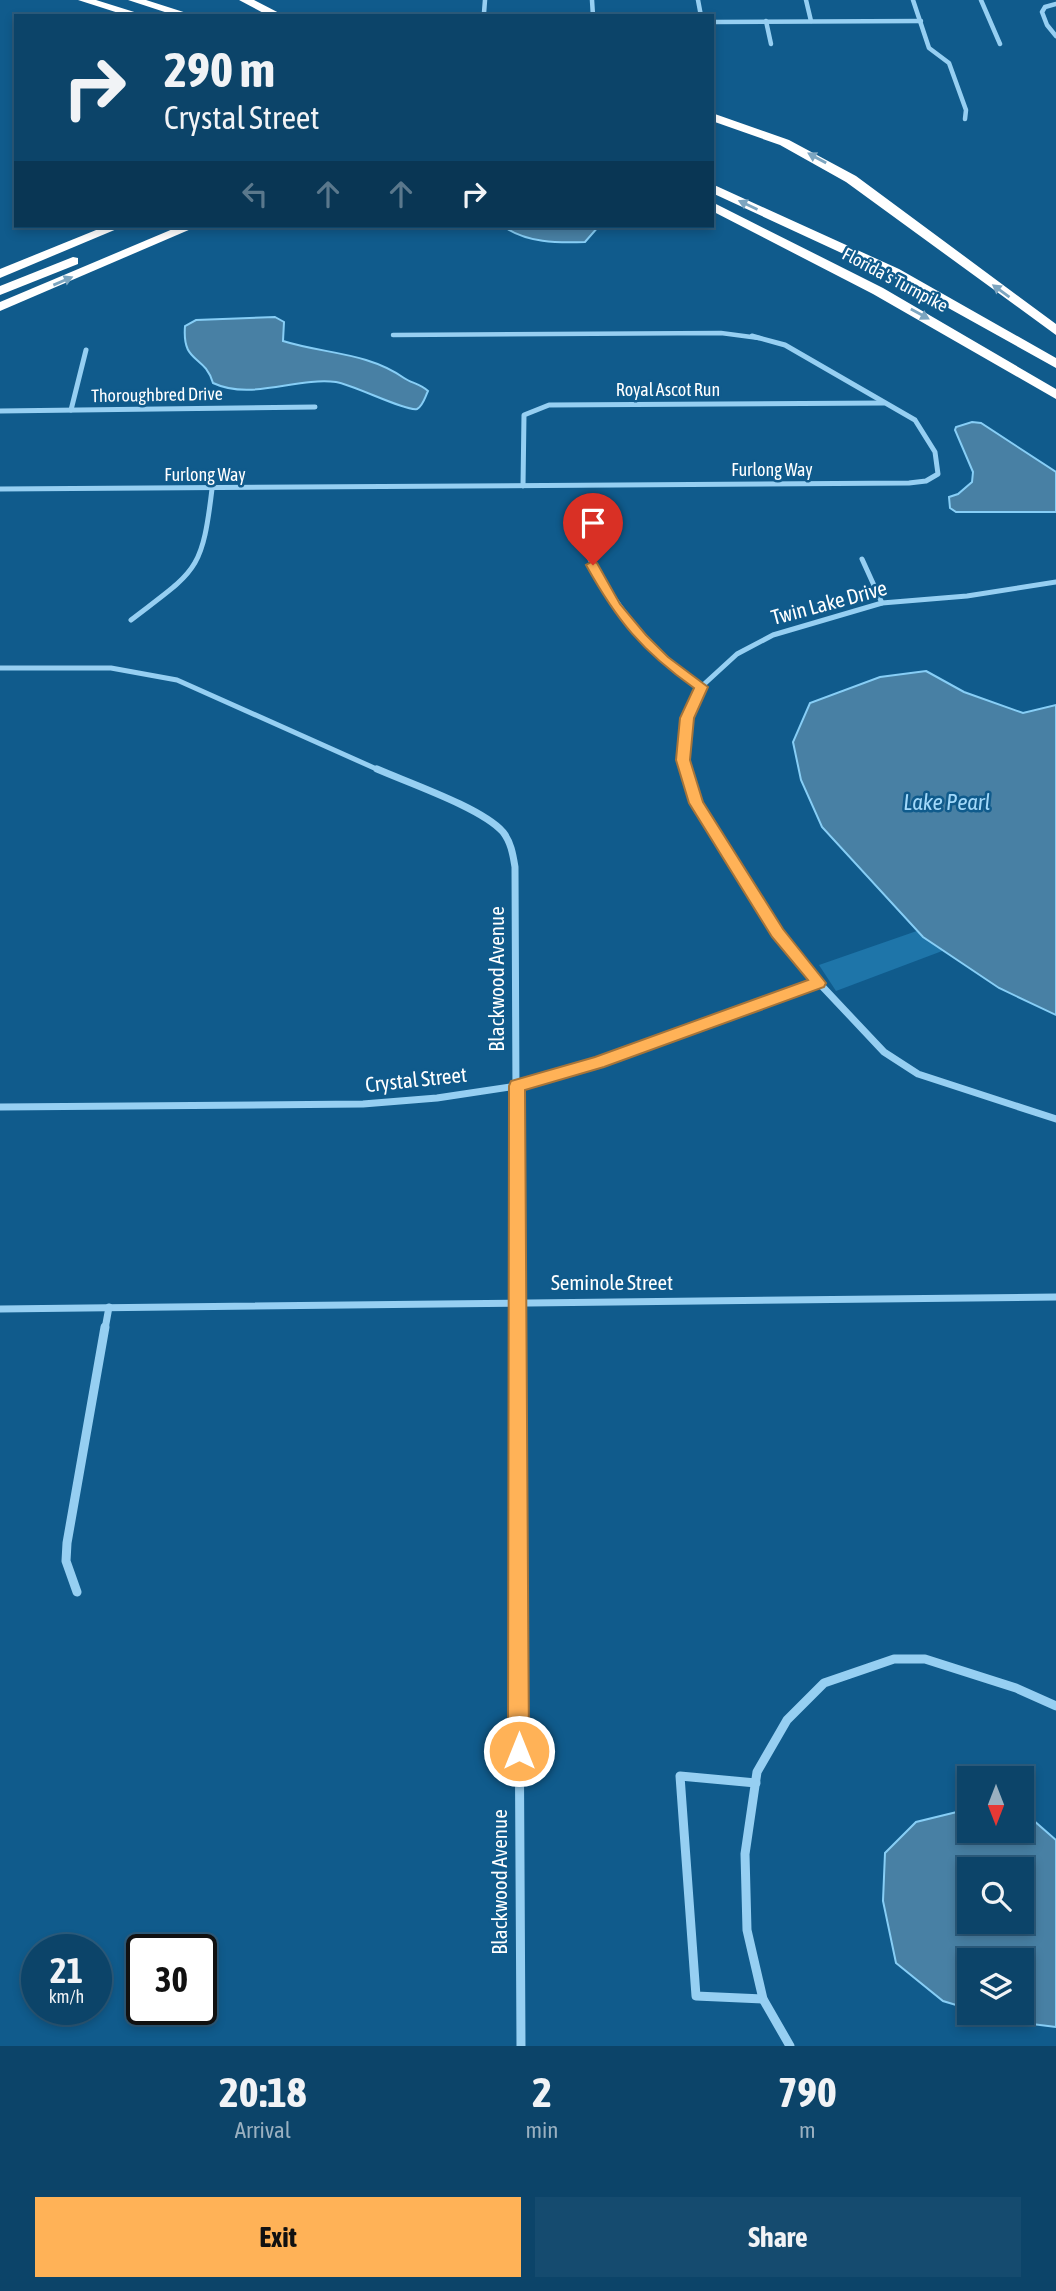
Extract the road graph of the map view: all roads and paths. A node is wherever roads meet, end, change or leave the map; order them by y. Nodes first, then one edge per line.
1 (75, 0) edge
2 (84, 0) edge
3 (134, 0) edge
4 (245, 0) edge
5 (806, 0) edge
6 (913, 0) edge
7 (981, 0) edge
8 (1056, 4) edge
9 (114, 14) edge
10 (134, 14) edge
11 (183, 14) edge
12 (275, 14) edge
13 (766, 21) junction
14 (811, 21) junction
15 (920, 21) junction
16 (714, 22) edge
17 (1056, 36) edge
18 (771, 44) dead end
19 (1000, 44) dead end
20 (714, 118) edge
21 (965, 119) dead end
22 (714, 189) edge
23 (714, 207) edge
24 (714, 215) edge
25 (101, 228) edge
26 (112, 228) edge
27 (155, 228) edge
28 (186, 228) edge
29 (794, 249) junction
30 (0, 273) edge
31 (0, 291) edge
32 (0, 307) edge
33 (1056, 331) edge
34 (394, 335) dead end
35 (86, 350) dead end
36 (1056, 364) edge
37 (1056, 395) edge
38 (885, 403) junction
39 (315, 407) dead end
40 (71, 410) junction
41 (0, 411) edge
42 (523, 486) junction
43 (0, 489) edge
44 (212, 489) junction
45 (582, 545) dead end
46 (862, 559) dead end
47 (1056, 582) edge
48 (882, 603) junction
49 (131, 620) dead end
50 (0, 668) edge
51 (701, 687) junction
52 (819, 983) junction
53 (517, 1086) junction
54 (0, 1107) edge
55 (1056, 1119) edge
56 (1056, 1297) edge
57 (517, 1302) junction
58 (108, 1307) junction
59 (0, 1308) edge
60 (77, 1592) dead end
61 (1056, 1706) edge
62 (756, 1783) junction
63 (763, 1998) junction
64 (521, 2046) edge
65 (790, 2046) edge

1 - 9 highway
2 - 10 highway
3 - 11 highway
4 - 12 highway
5 - 14 street
6 - 15 street
7 - 19 street
8 - 17 street
13 - 14 street
13 - 16 street
13 - 18 street
14 - 15 street
15 - 21 street
33 -> 20 highway
36 -> 22 highway, Florida's Turnpike
23 - 29 highway, Florida's Turnpike
24 - 29 highway
25 - 30 highway
26 - 30 highway
27 - 31 highway
32 -> 28 highway
29 -> 37 highway, Florida's Turnpike
34 - 38 street, Furlong Way
35 - 40 street
38 - 42 street, Royal Ascot Run
38 - 42 street, Furlong Way
39 - 40 street, Thoroughbred Drive
40 - 41 street, Thoroughbred Drive
42 - 44 street, Furlong Way
43 - 44 street, Furlong Way
44 - 49 street
45 - 51 street
46 - 48 street
47 - 48 street, Twin Lake Drive
48 - 51 street, Twin Lake Drive
50 - 53 street, Blackwood Avenue
51 - 52 street, Twin Lake Drive
52 - 53 street, Crystal Street
52 - 55 street, Twin Lake Drive
53 - 54 street, Crystal Street
53 - 57 street, Blackwood Avenue
56 - 57 street, Seminole Street
57 - 58 street, Seminole Street
57 - 64 street, Blackwood Avenue
58 - 59 street, Seminole Street
58 - 60 street
61 - 62 street
62 - 63 street
62 - 63 street
63 - 65 street

